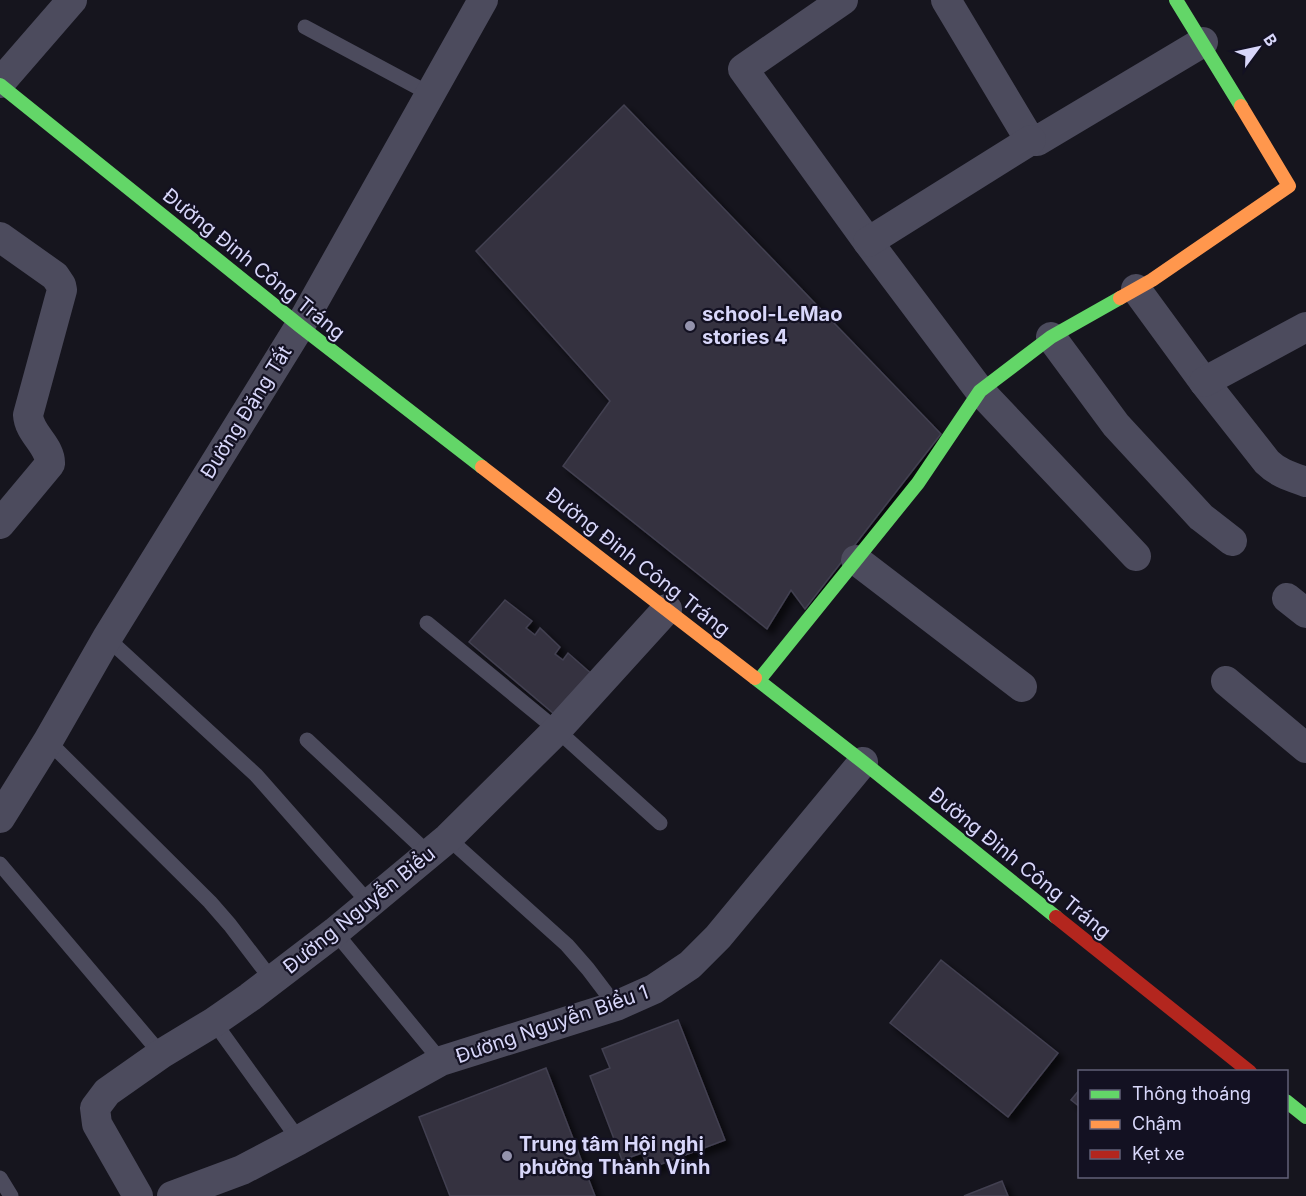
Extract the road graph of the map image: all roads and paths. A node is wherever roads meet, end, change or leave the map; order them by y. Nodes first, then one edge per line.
1 (72, 0) edge
2 (483, 0) edge
3 (843, 0) edge
4 (946, 0) edge
5 (1176, 0) edge
6 (305, 27) dead end
7 (1203, 42) junction
8 (0, 84) edge
9 (430, 94) junction
10 (1031, 140) junction
11 (1306, 178) edge
12 (1289, 186) junction
13 (0, 237) edge
14 (868, 243) junction
15 (1136, 289) junction
16 (300, 326) junction
17 (1306, 327) edge
18 (1051, 338) junction
19 (1204, 382) junction
20 (980, 391) junction
21 (1306, 482) edge
22 (0, 524) edge
23 (1232, 541) dead end
24 (1136, 556) dead end
25 (856, 560) junction
26 (667, 609) junction
27 (427, 623) dead end
28 (107, 638) junction
29 (759, 681) junction
30 (1226, 681) dead end
31 (1022, 687) dead end
32 (557, 730) junction
33 (308, 740) dead end
34 (48, 741) junction
35 (1306, 748) edge
36 (864, 762) junction
37 (0, 818) edge
38 (660, 824) dead end
39 (438, 846) junction
40 (0, 864) edge
41 (369, 903) junction
42 (335, 932) junction
43 (272, 980) junction
44 (616, 1006) junction
45 (214, 1022) junction
46 (161, 1054) junction
47 (441, 1061) junction
48 (1249, 1070) edge
49 (1288, 1102) edge
50 (1306, 1117) edge
51 (299, 1140) junction
52 (0, 1178) edge
53 (11, 1196) edge
54 (138, 1196) edge
55 (172, 1196) edge

1 - 8 street
2 - 9 street, Đường Đặng Tất
3 - 14 street
4 - 10 street
5 - 7 street
6 - 9 lane
7 - 10 street
7 - 12 street
8 - 16 street, Đường Đinh Công Tráng
9 - 16 street, Đường Đặng Tất
10 - 14 street
11 - 12 lane
12 - 15 street
13 - 22 street
14 - 20 street
15 - 18 street
15 - 19 street
16 - 26 street, Đường Đinh Công Tráng
16 - 28 street, Đường Đặng Tất
17 - 19 street
18 - 20 street
18 - 23 street
19 - 21 street
20 - 24 street
20 - 25 street
25 - 29 street
25 - 31 street
26 - 29 street, Đường Đinh Công Tráng
26 - 32 street, Đường Nguyễn Biểu
27 - 32 lane
28 - 34 street, Đường Đặng Tất
28 - 41 lane
29 - 36 street, Đường Đinh Công Tráng
30 - 35 street
32 - 38 lane
32 - 39 street, Đường Nguyễn Biểu
33 - 39 lane
34 - 37 street, Đường Đặng Tất
34 - 43 lane
36 - 44 street, Đường Nguyễn Biểu 1
36 - 48 street, Đường Đinh Công Tráng
39 - 41 street, Đường Nguyễn Biểu
39 - 44 lane
40 - 46 lane
41 - 42 street, Đường Nguyễn Biểu
42 - 43 street, Đường Nguyễn Biểu
42 - 47 lane
43 - 45 street, Đường Nguyễn Biểu
44 - 47 street, Đường Nguyễn Biểu 1
45 - 46 street, Đường Nguyễn Biểu
45 - 51 lane
46 - 54 street, Đường Nguyễn Biểu
47 - 51 street, Đường Nguyễn Biểu 1
49 - 50 street
51 - 55 street, Đường Nguyễn Biểu 1
52 - 53 lane

